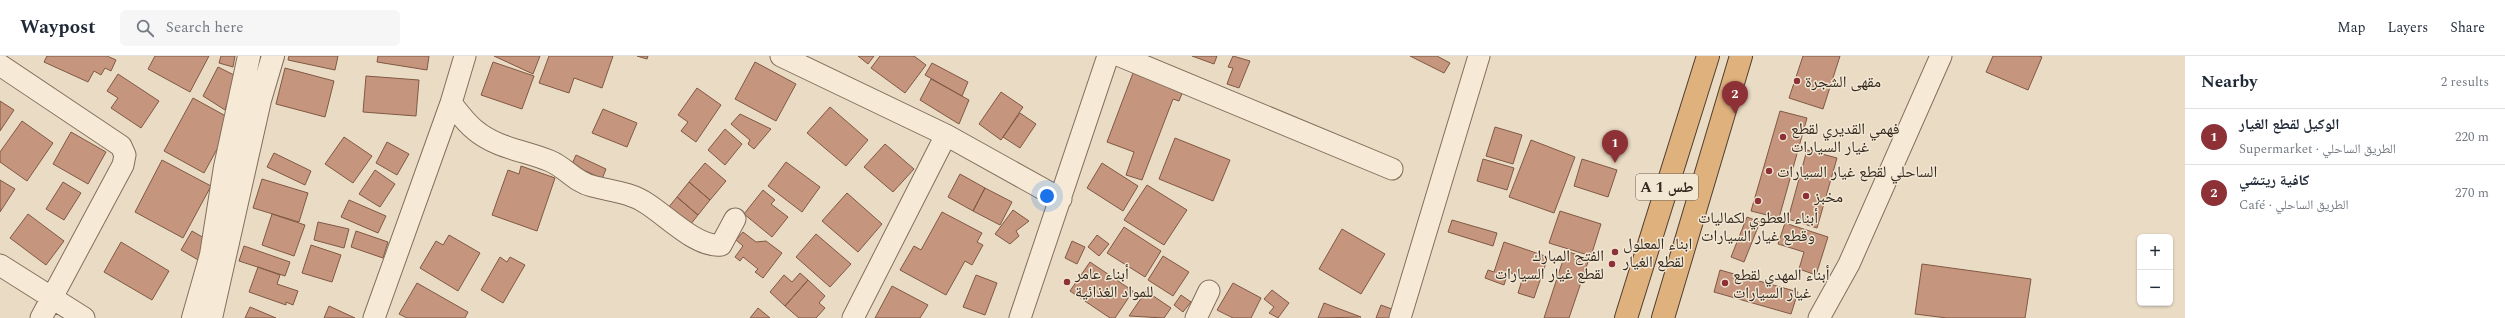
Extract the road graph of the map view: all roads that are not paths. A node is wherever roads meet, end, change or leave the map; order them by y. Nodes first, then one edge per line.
1 (250, 56) edge
2 (273, 56) edge
3 (464, 56) edge
4 (781, 56) edge
5 (1108, 56) edge
6 (1120, 56) edge
7 (1479, 56) edge
8 (1708, 56) edge
9 (1741, 56) edge
10 (1941, 56) edge
11 (0, 65) edge
12 (451, 103) junction
13 (946, 135) junction
14 (1392, 169) dead end
15 (1061, 199) junction
16 (736, 219) dead end
17 (0, 265) edge
18 (1209, 291) dead end
19 (53, 299) junction
20 (41, 318) edge
21 (84, 318) edge
22 (193, 318) edge
23 (211, 318) edge
24 (374, 318) edge
25 (853, 318) edge
26 (1020, 318) edge
27 (1196, 318) edge
28 (1400, 318) edge
29 (1626, 318) edge
30 (1663, 318) edge
31 (1819, 318) edge

1 - 22 street
2 - 23 street
3 - 12 street
4 - 13 street
5 - 15 street
6 - 14 street
7 - 28 street
8 - 29 highway, A 1 طس
9 - 30 highway, A 1 طس
10 - 31 street
11 - 19 street
12 - 16 street
12 - 24 street
13 - 15 street
13 - 25 street
15 - 26 street
17 - 19 street
18 - 27 street
19 - 20 street
19 - 21 street

